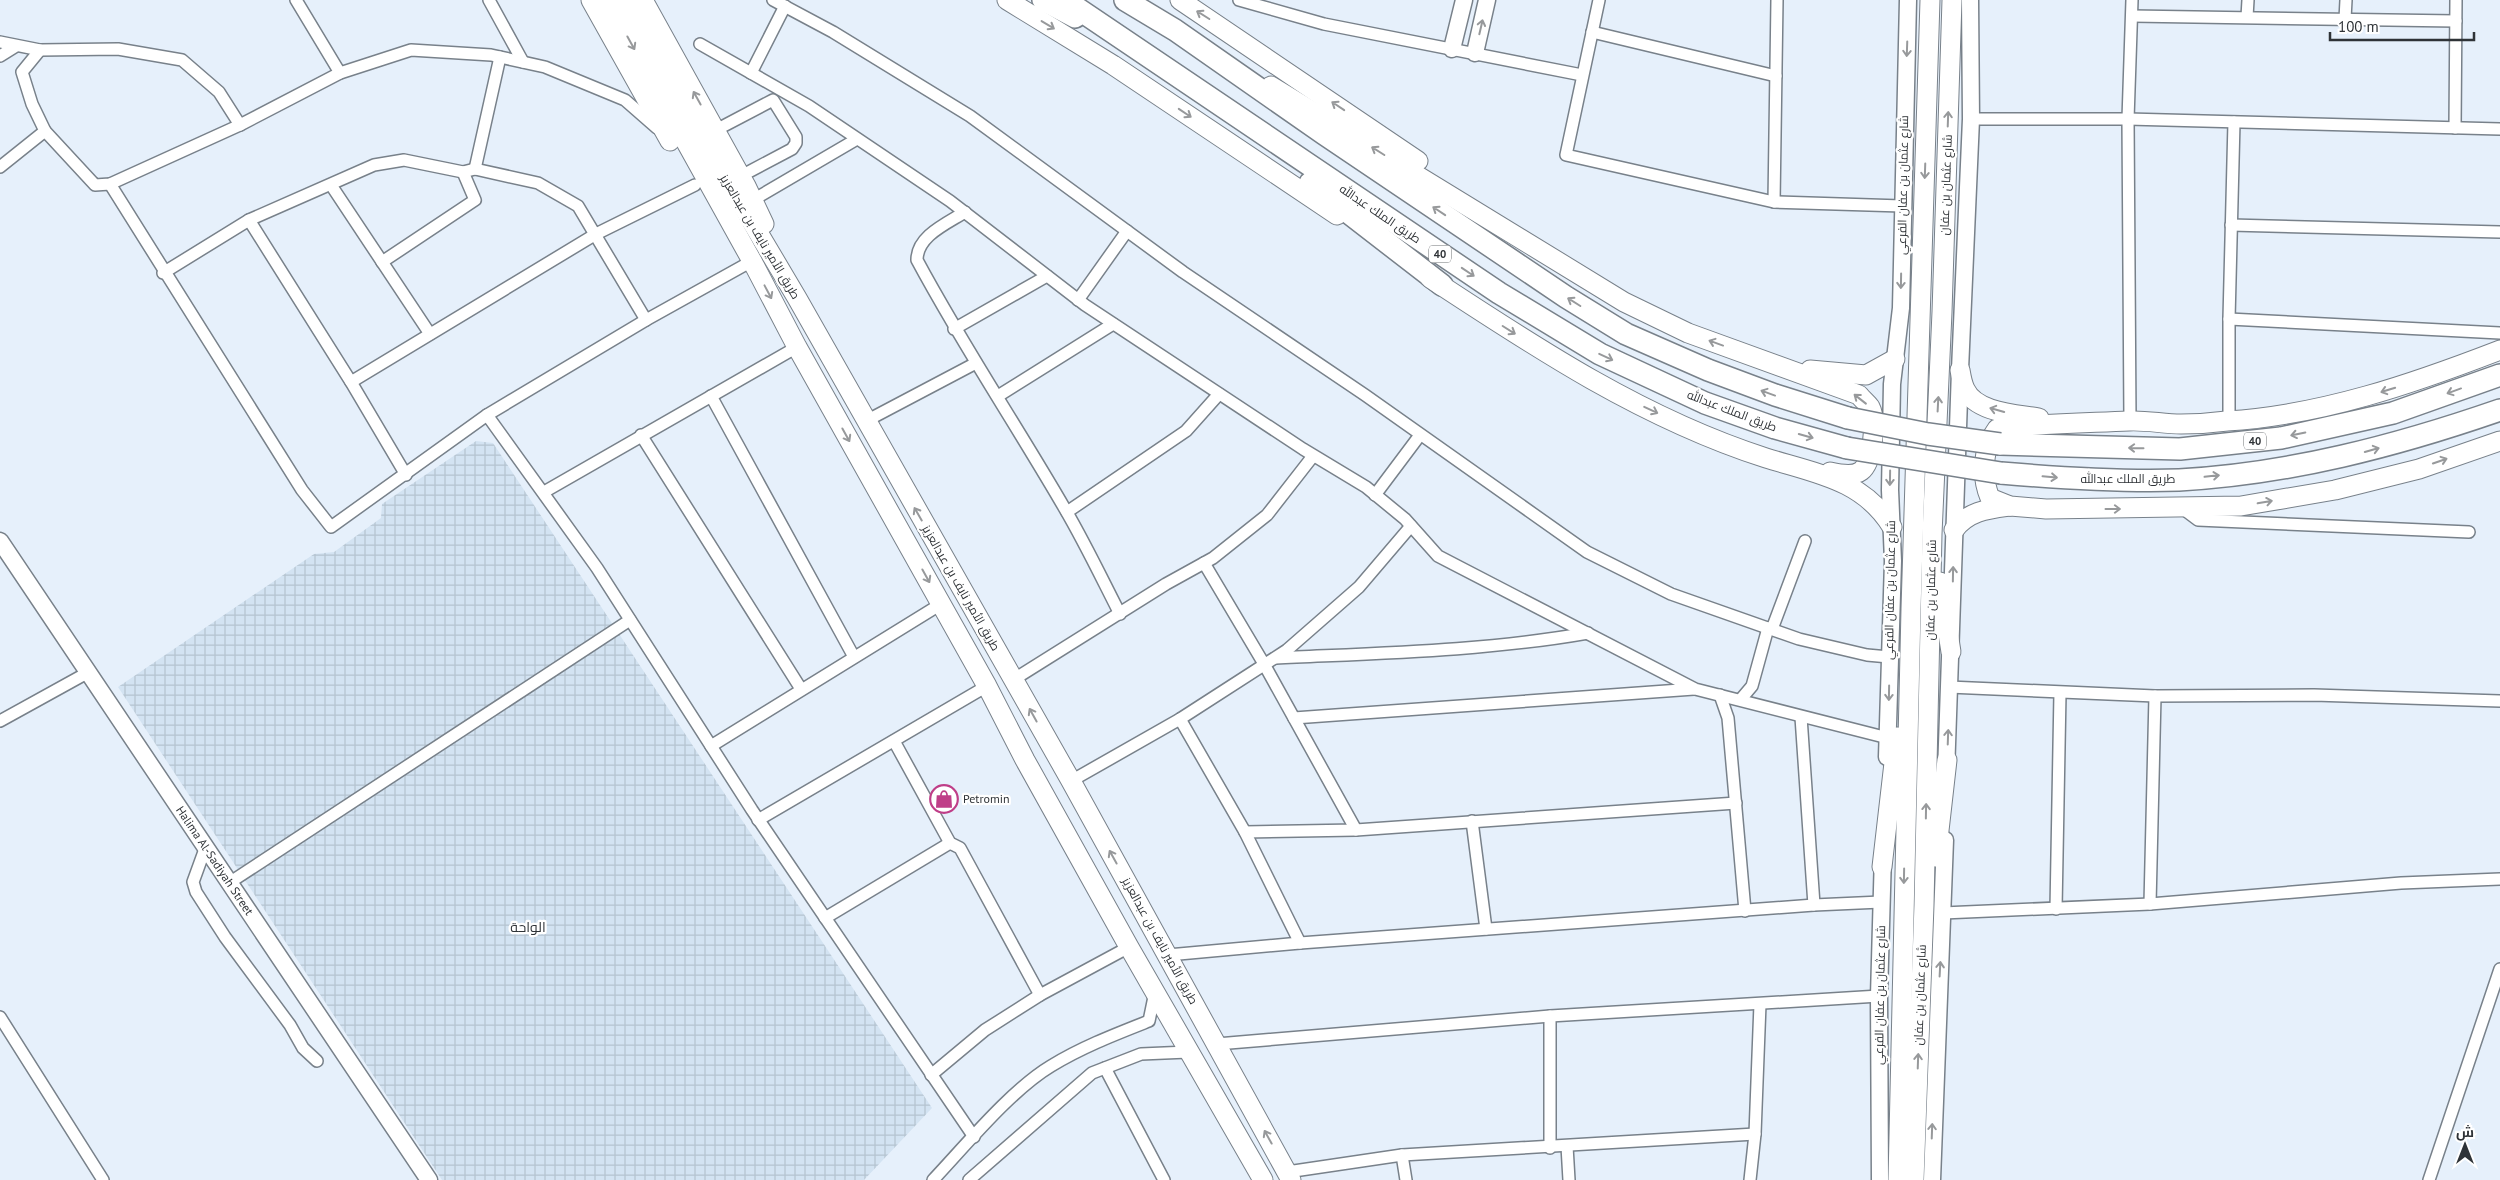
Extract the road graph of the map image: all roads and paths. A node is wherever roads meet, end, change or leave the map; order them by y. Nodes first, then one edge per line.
1 (296, 0) edge
2 (489, 0) edge
3 (591, 0) edge
4 (607, 0) edge
5 (626, 0) edge
6 (643, 0) edge
7 (772, 0) edge
8 (1007, 0) edge
9 (1044, 0) edge
10 (1065, 0) edge
11 (1125, 0) edge
12 (1133, 0) edge
13 (1180, 0) edge
14 (1239, 0) edge
15 (1464, 0) edge
16 (1487, 0) edge
17 (1599, 0) edge
18 (1778, 0) edge
19 (1908, 0) edge
20 (1930, 0) edge
21 (1952, 0) edge
22 (1970, 0) edge
23 (2132, 0) edge
24 (2248, 0) edge
25 (2346, 0) edge
26 (2456, 0) edge
27 (785, 6) junction
28 (2132, 16) junction
29 (2247, 17) junction
30 (2345, 19) junction
31 (2456, 21) junction
32 (1175, 30) junction
33 (1592, 32) junction
34 (0, 42) edge
35 (700, 44) dead end
36 (16, 46) junction
37 (1452, 49) junction
38 (40, 50) junction
39 (1475, 53) junction
40 (0, 56) edge
41 (500, 57) junction
42 (1152, 59) junction
43 (523, 62) junction
44 (340, 72) junction
45 (751, 74) junction
46 (1582, 75) junction
47 (1776, 76) junction
48 (1970, 119) junction
49 (2128, 119) junction
50 (2234, 122) junction
51 (240, 125) junction
52 (2455, 128) junction
53 (2500, 129) edge
54 (716, 130) junction
55 (45, 131) junction
56 (668, 138) junction
57 (857, 139) junction
58 (0, 167) edge
59 (475, 169) junction
60 (463, 172) junction
61 (741, 176) junction
62 (110, 184) junction
63 (331, 185) junction
64 (695, 185) junction
65 (753, 200) junction
66 (1774, 202) junction
67 (1902, 206) junction
68 (965, 212) junction
69 (249, 220) junction
70 (2232, 225) junction
71 (1127, 231) junction
72 (2500, 232) edge
73 (596, 234) junction
74 (742, 244) junction
75 (382, 262) junction
76 (752, 262) junction
77 (163, 273) junction
78 (1047, 276) junction
79 (1594, 283) junction
80 (1442, 286) junction
81 (797, 298) junction
82 (1078, 300) junction
83 (646, 320) junction
84 (2229, 320) junction
85 (1113, 324) junction
86 (954, 329) junction
87 (2500, 333) edge
88 (430, 334) junction
89 (797, 347) junction
90 (2500, 350) edge
91 (1895, 359) junction
92 (976, 363) junction
93 (1779, 366) junction
94 (1960, 370) junction
95 (2500, 375) edge
96 (351, 382) junction
97 (1218, 394) junction
98 (711, 396) junction
99 (998, 396) junction
100 (2500, 410) edge
101 (487, 416) junction
102 (2130, 420) junction
103 (866, 421) junction
104 (2080, 421) junction
105 (2229, 421) junction
106 (1420, 434) junction
107 (641, 435) junction
108 (2500, 441) edge
109 (1313, 456) junction
110 (1789, 465) junction
111 (406, 475) junction
112 (544, 492) junction
113 (1375, 495) junction
114 (2010, 506) junction
115 (2182, 508) junction
116 (1067, 512) junction
117 (1411, 526) junction
118 (1892, 527) junction
119 (1954, 530) junction
120 (2469, 532) dead end
121 (1932, 534) junction
122 (1805, 540) dead end
123 (0, 541) edge
124 (1204, 563) junction
125 (941, 604) junction
126 (1911, 610) junction
127 (1120, 614) junction
128 (630, 620) junction
129 (1770, 629) junction
130 (1588, 633) junction
131 (1951, 652) junction
132 (854, 658) junction
133 (1274, 658) junction
134 (1889, 658) junction
135 (1264, 664) junction
136 (87, 673) junction
137 (1013, 680) junction
138 (987, 686) junction
139 (1949, 687) junction
140 (801, 689) junction
141 (1696, 689) junction
142 (2060, 693) junction
143 (1720, 694) junction
144 (2155, 696) junction
145 (1741, 700) junction
146 (2500, 701) edge
147 (1801, 717) junction
148 (1294, 718) junction
149 (1180, 719) junction
150 (0, 721) edge
151 (1888, 738) junction
152 (894, 741) junction
153 (711, 746) junction
154 (1947, 760) junction
155 (1070, 781) junction
156 (1736, 803) junction
157 (758, 820) junction
158 (1472, 822) junction
159 (1356, 830) junction
160 (1246, 832) junction
161 (950, 843) junction
162 (206, 849) junction
163 (1882, 867) junction
164 (2500, 879) edge
165 (228, 883) junction
166 (1881, 902) junction
167 (2150, 904) junction
168 (1814, 905) junction
169 (2056, 909) junction
170 (1745, 911) junction
171 (1943, 914) junction
172 (825, 918) junction
173 (1486, 929) junction
174 (1300, 943) junction
175 (1129, 947) junction
176 (1168, 956) junction
177 (2500, 969) edge
178 (1155, 992) junction
179 (1040, 995) junction
180 (1920, 995) junction
181 (1879, 996) junction
182 (1760, 1004) junction
183 (1550, 1016) junction
184 (0, 1017) edge
185 (1217, 1044) junction
186 (1188, 1052) junction
187 (317, 1061) dead end
188 (1105, 1068) junction
189 (931, 1075) junction
190 (1755, 1134) junction
191 (974, 1137) junction
192 (1567, 1146) junction
193 (1550, 1148) junction
194 (1402, 1155) junction
195 (1290, 1177) edge
196 (103, 1180) edge
197 (429, 1180) edge
198 (933, 1180) edge
199 (969, 1180) edge
200 (1164, 1180) edge
201 (1263, 1180) edge
202 (1406, 1180) edge
203 (1569, 1180) edge
204 (1750, 1180) edge
205 (1880, 1180) edge
206 (1898, 1180) edge
207 (1914, 1180) edge
208 (1932, 1180) edge
209 (2429, 1180) edge

1 - 44 street
2 - 43 street
3 - 56 main road
4 -> 74 main road, طريق الأمير نايف بن عبدالعزيز
5 - 81 main road, طريق الأمير نايف بن عبدالعزيز
54 -> 6 main road
7 - 27 street
8 -> 80 main road
9 - 42 highway
10 - 42 highway, طريق الملك عبدالله / 40
11 - 32 highway, 40
12 - 32 highway
79 -> 13 main road
14 - 37 street
15 - 37 main road
39 -> 16 main road
17 - 33 street
18 - 47 street
19 -> 67 main road, شارع عثمان بن عفان الفرعي
20 -> 126 main road, شارع عثمان بن عفان
121 -> 21 main road, شارع عثمان بن عفان
22 - 48 main road
23 - 28 street
24 - 29 street
25 - 30 street
26 - 31 street
27 - 45 street
27 - 71 street
28 - 29 street
28 - 49 street
29 - 30 street
30 - 31 street
31 - 52 street
79 -> 32 main road
95 -> 32 highway, 40, bridge
33 - 46 street
33 - 47 street
34 - 36 street
35 - 45 street
36 - 38 street
36 - 40 street
37 - 39 street
38 - 51 street
38 - 55 street
39 - 46 street
41 - 43 street
41 - 44 street
41 - 59 street
42 - 80 highway
42 -> 100 highway, طريق الملك عبدالله / 40, bridge
43 - 56 street
44 - 51 street
45 - 57 street
46 - 66 street
47 - 66 street
48 - 49 street
48 - 94 main road
49 - 50 street
49 - 102 street
50 - 52 street
50 - 70 street
51 - 62 street
52 - 53 street
54 - 61 main road
54 - 61 street
55 - 58 street
55 - 62 street
56 - 64 main road
57 - 65 street
57 - 68 street
59 - 60 street
59 - 73 street
60 - 63 street
60 - 75 street
61 - 65 main road
62 - 77 street
63 - 69 street
63 - 75 street
64 - 73 street
64 - 74 main road
65 - 81 main road
66 - 67 street
67 -> 91 main road, شارع عثمان بن عفان الفرعي
68 - 78 street
68 - 86 street
69 - 77 street
69 - 96 street
70 - 72 street
70 - 84 street
71 - 82 street
71 - 106 street
73 - 83 street
73 - 88 street
74 - 76 main road, طريق الأمير نايف بن عبدالعزيز
75 - 88 street
76 - 83 street
76 -> 89 main road, طريق الأمير نايف بن عبدالعزيز
77 - 111 street
78 - 82 street
78 - 86 street
93 -> 79 main road
80 -> 110 main road
81 - 103 main road, طريق الأمير نايف بن عبدالعزيز
82 - 85 street
83 - 101 street
84 - 87 street
84 - 105 street
85 - 97 street
85 - 99 street
86 - 92 street
88 - 96 street
89 - 98 street
89 -> 125 main road, طريق الأمير نايف بن عبدالعزيز
90 -> 105 main road
91 - 93 main road
91 -> 118 main road, شارع عثمان بن عفان الفرعي
92 - 99 street
92 - 103 street
110 -> 93 main road
104 -> 94 main road
94 - 119 main road
96 - 111 street
97 - 109 street
97 - 116 street
98 - 107 street
98 - 132 street
99 - 116 street
101 - 111 street
101 - 112 street
102 - 104 main road
102 - 105 main road
137 -> 103 main road, طريق الأمير نايف بن عبدالعزيز
104 - 114 main road
106 - 113 street
106 - 129 street
107 - 112 street
107 - 140 street
115 -> 108 main road
109 - 113 street
109 - 124 street
110 - 118 main road
112 - 128 street
113 - 117 street
114 -> 115 main road
114 - 119 main road
115 - 120 street
116 - 127 street
117 - 130 street
117 - 133 street
118 - 134 main road, شارع عثمان بن عفان الفرعي
131 -> 119 main road
121 - 131 main road
180 -> 121 main road, شارع عثمان بن عفان
122 - 129 street
123 - 136 main road, Halima Al-Sadiyah Street
124 - 127 street
124 - 135 street
125 - 132 street
125 - 138 main road, طريق الأمير نايف بن عبدالعزيز
126 - 163 main road
126 -> 206 main road, شارع عثمان بن عفان
127 - 137 street
128 - 153 street
128 - 165 street
129 - 134 street
129 - 145 street
130 - 133 street
130 - 141 street
131 - 139 main road
132 - 140 street
133 - 135 street
134 -> 151 main road, شارع عثمان بن عفان الفرعي
135 - 148 street
135 - 149 street
136 - 150 street
136 - 162 main road, Halima Al-Sadiyah Street
155 -> 137 main road, طريق الأمير نايف بن عبدالعزيز
138 - 152 street
138 - 175 main road, طريق الأمير نايف بن عبدالعزيز
139 - 142 street
154 -> 139 main road
140 - 153 street
141 - 143 street
141 - 148 street
142 - 144 street
142 - 169 street
143 - 145 street
143 - 156 street
144 - 146 street
144 - 167 street
145 - 147 street
147 - 151 street
147 - 168 street
148 - 159 street
149 - 155 street
149 - 160 street
151 - 163 main road, شارع عثمان بن عفان الفرعي
152 - 157 street
152 - 161 street
153 - 157 street
154 - 171 main road
154 - 180 main road
176 -> 155 main road, طريق الأمير نايف بن عبدالعزيز
156 - 158 street
156 - 170 street
157 - 172 street
158 - 159 street
158 - 173 street
159 - 160 street
160 - 174 street
161 - 172 street
161 - 179 street
162 - 165 main road, Halima Al-Sadiyah Street
162 - 187 street
163 - 166 main road, شارع عثمان بن عفان الفرعي
164 - 167 street
165 - 197 main road, Halima Al-Sadiyah Street
166 - 168 street
166 - 181 main road, شارع عثمان بن عفان الفرعي
167 - 169 street
168 - 170 street
169 - 171 street
170 - 173 street
208 -> 171 main road
172 - 189 street
173 - 174 street
174 - 176 street
175 - 178 main road, طريق الأمير نايف بن عبدالعزيز
175 - 179 street
176 - 185 main road, طريق الأمير نايف بن عبدالعزيز
177 - 209 street
178 - 186 main road, طريق الأمير نايف بن عبدالعزيز
178 - 191 street
179 - 189 street
207 -> 180 main road, شارع عثمان بن عفان
181 - 182 street
181 - 205 main road, شارع عثمان بن عفان الفرعي
182 - 183 street
182 - 190 street
183 - 185 street
183 - 193 street
184 - 196 street
195 -> 185 main road, طريق الأمير نايف بن عبدالعزيز
186 - 188 street
186 - 201 main road, طريق الأمير نايف بن عبدالعزيز
188 - 199 street
188 - 200 street
189 - 191 street
190 - 192 street
190 - 204 street
191 - 198 street
192 - 193 street
192 - 203 street
193 - 194 street
194 - 195 street
194 - 202 street

